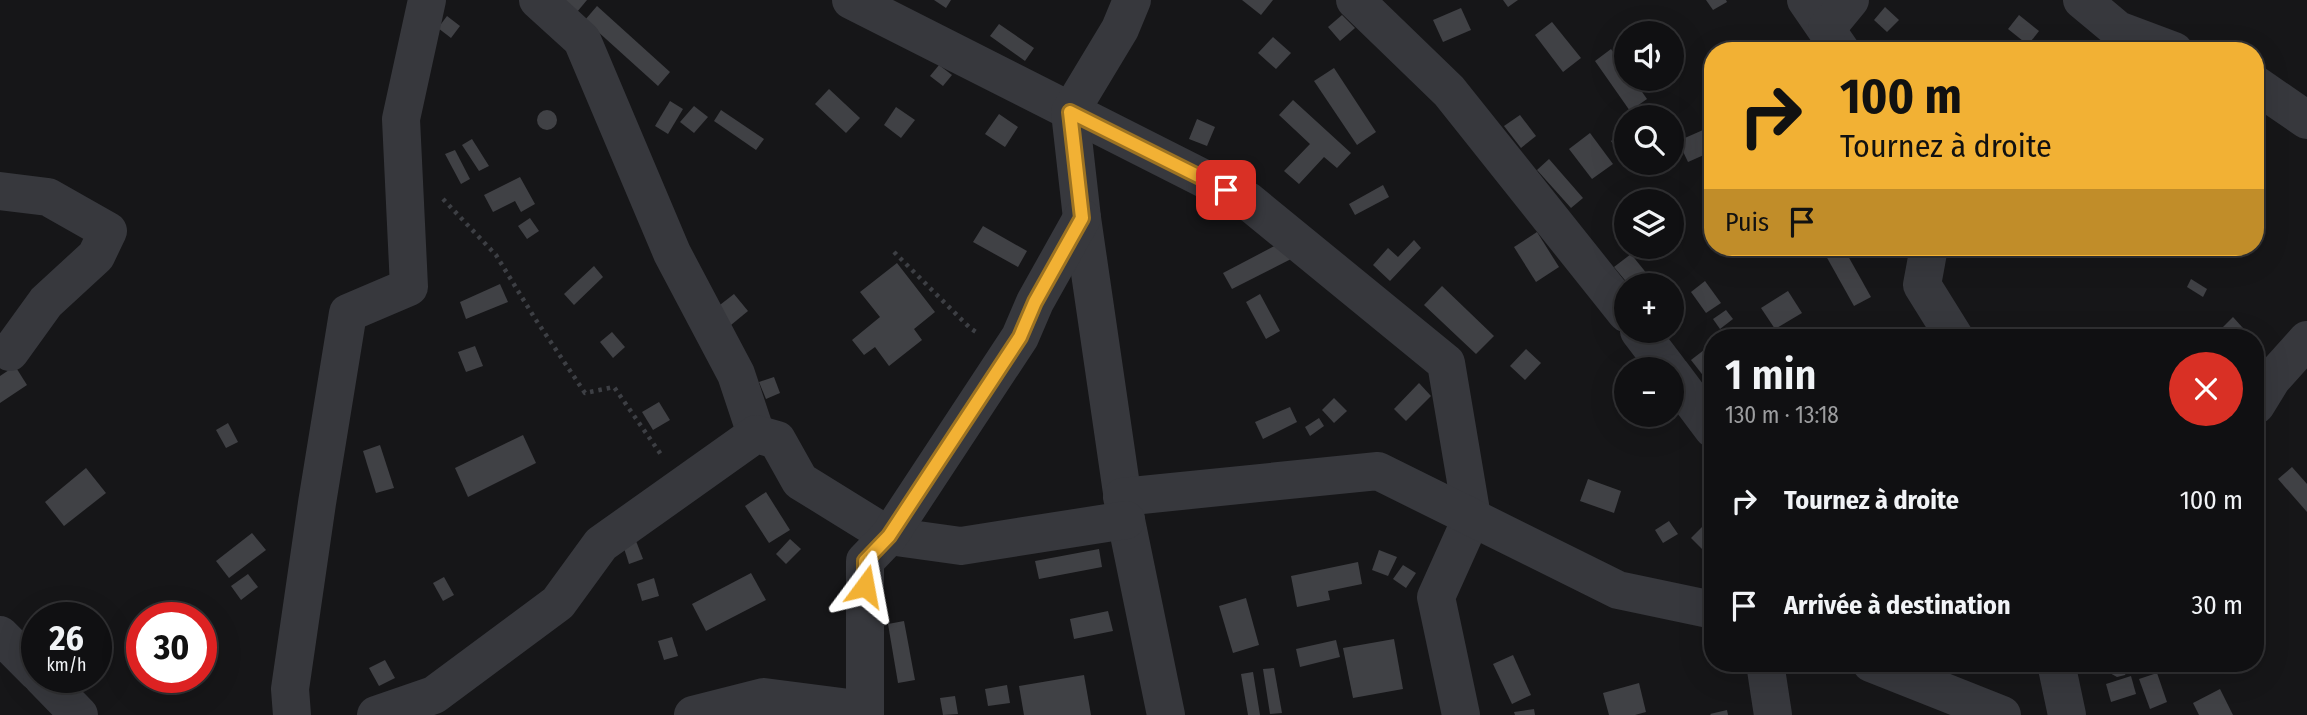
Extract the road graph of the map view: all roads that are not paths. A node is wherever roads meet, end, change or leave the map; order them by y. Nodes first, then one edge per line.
1 (427, 0) edge
2 (538, 0) edge
3 (851, 0) edge
4 (1132, 0) edge
5 (2082, 0) edge
6 (1363, 3) edge
7 (2150, 42) edge
8 (2264, 90) edge
9 (1070, 112) junction
10 (2307, 120) edge
11 (0, 191) edge
12 (1082, 218) junction
13 (1927, 256) edge
14 (1614, 298) edge
15 (1949, 329) edge
16 (2307, 340) edge
17 (1648, 343) edge
18 (9, 352) dead end
19 (1659, 357) edge
20 (1684, 390) edge
21 (2264, 392) edge
22 (1704, 417) edge
23 (756, 434) junction
24 (1124, 508) junction
25 (1472, 517) junction
26 (889, 536) junction
27 (1704, 608) edge
28 (0, 635) edge
29 (21, 656) edge
30 (1766, 672) edge
31 (1894, 672) edge
32 (2058, 672) edge
33 (58, 693) edge
34 (863, 713) edge
35 (79, 715) edge
36 (292, 715) edge
37 (376, 715) edge
38 (693, 715) edge
39 (1166, 715) edge
40 (1461, 715) edge
41 (1773, 715) edge
42 (2002, 715) edge
43 (2067, 715) edge

1 - 36 street
2 - 23 street
3 - 9 street
4 - 9 street
5 - 7 street
6 - 14 street
8 - 10 street
9 - 12 street
9 - 25 street
11 - 18 street
12 - 24 street
12 - 26 street
13 - 15 street
16 - 21 street
17 - 19 street
20 - 22 street
23 - 26 street
23 - 37 street
24 - 25 street
24 - 26 street
24 - 39 street
25 - 27 street
25 - 40 street
26 - 34 street
28 - 29 street
30 - 41 street
31 - 42 street
32 - 43 street
33 - 35 street
34 - 38 street

